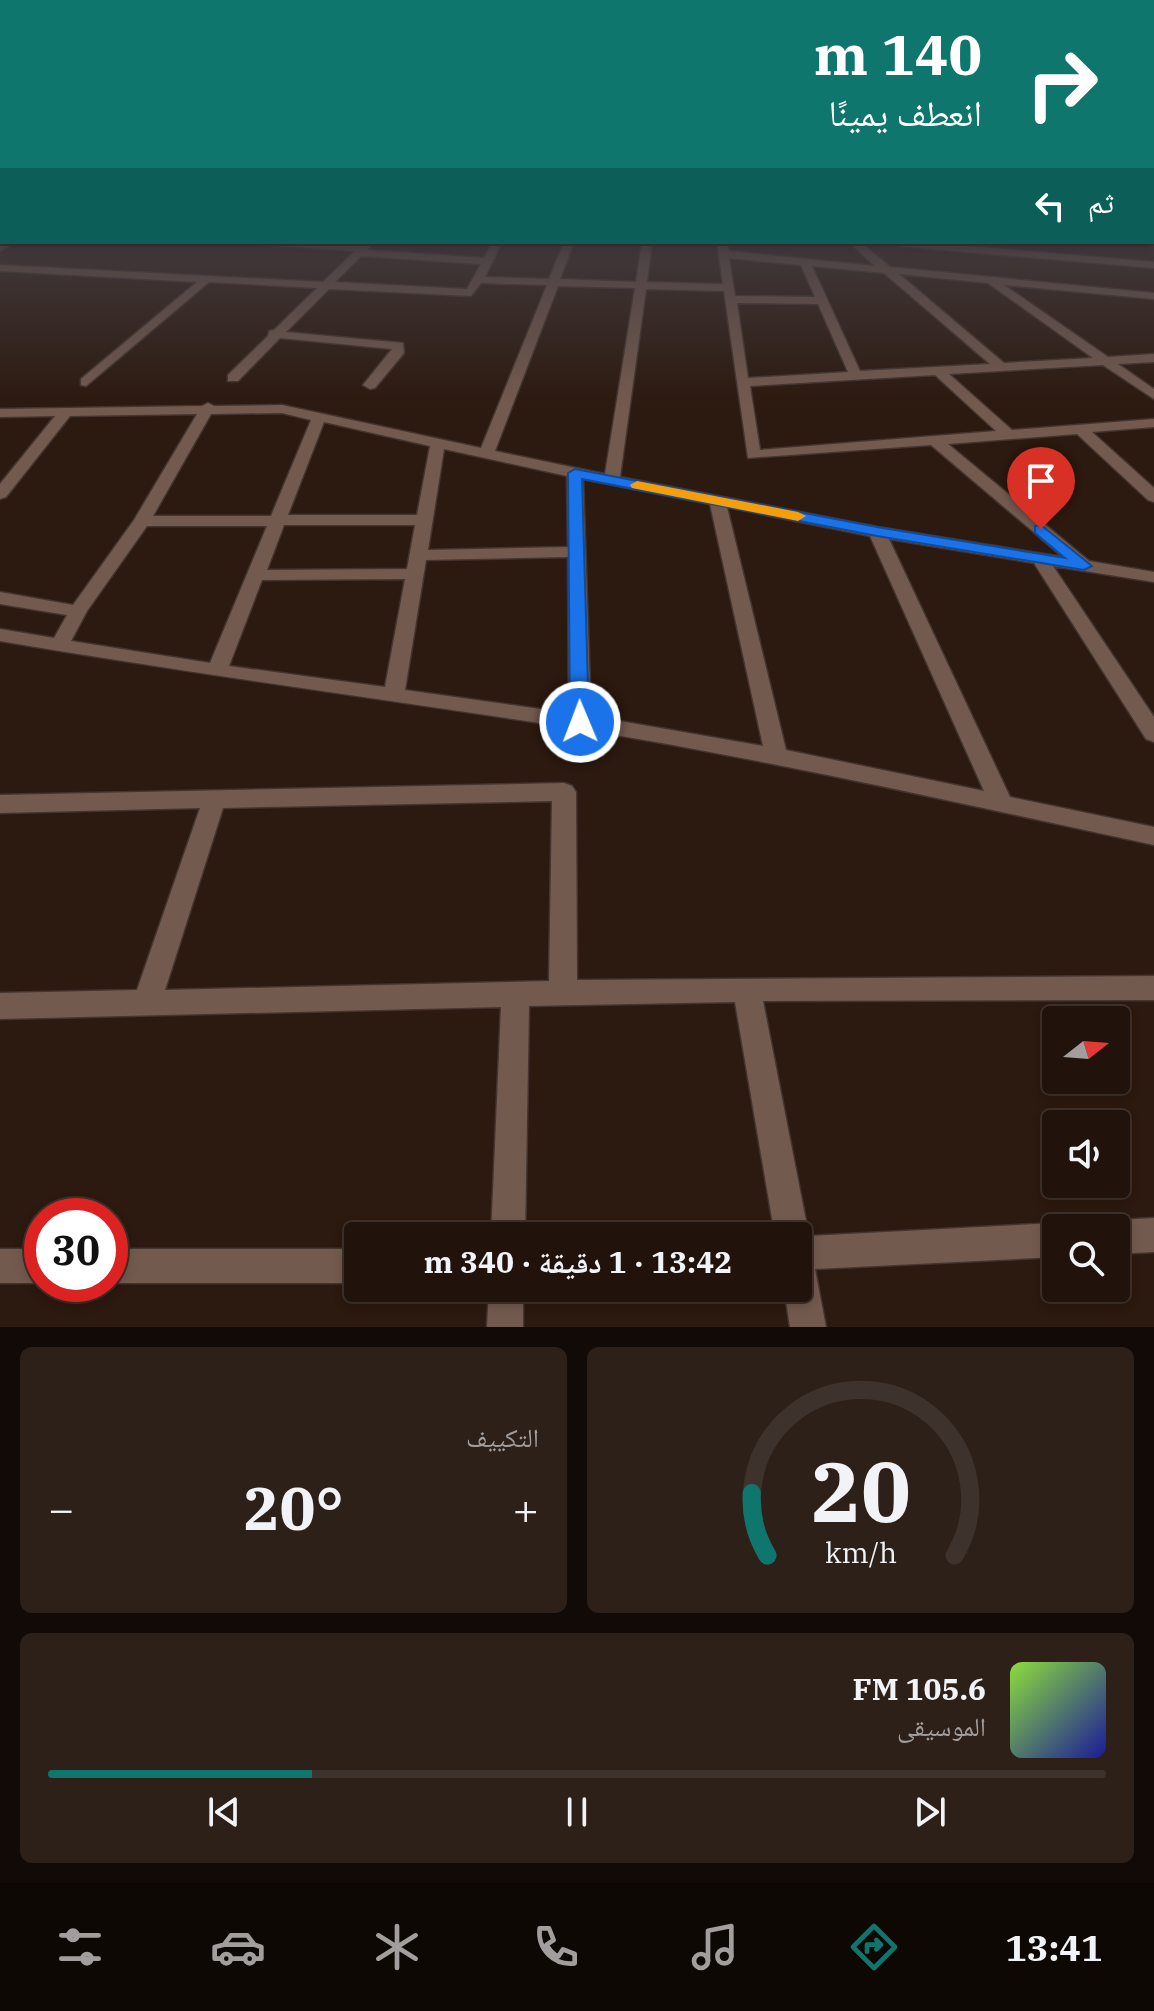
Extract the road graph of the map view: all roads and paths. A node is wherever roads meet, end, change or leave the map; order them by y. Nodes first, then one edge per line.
1 (203, 282) edge
2 (275, 282) edge
3 (331, 282) edge
4 (477, 282) edge
5 (527, 282) edge
6 (641, 282) edge
7 (728, 282) edge
8 (815, 282) edge
9 (900, 282) edge
10 (993, 282) edge
11 (1010, 282) edge
12 (1070, 282) edge
13 (554, 283) junction
14 (328, 285) junction
15 (641, 285) junction
16 (1071, 288) junction
17 (730, 294) junction
18 (1154, 296) edge
19 (825, 301) junction
20 (273, 334) junction
21 (1154, 358) edge
22 (1103, 360) junction
23 (1000, 366) junction
24 (937, 370) junction
25 (855, 374) junction
26 (233, 378) dead end
27 (86, 382) dead end
28 (744, 382) junction
29 (370, 385) dead end
30 (1154, 395) edge
31 (208, 407) junction
32 (67, 411) junction
33 (0, 413) edge
34 (319, 417) junction
35 (1154, 423) edge
36 (1079, 428) junction
37 (1008, 434) junction
38 (933, 439) junction
39 (438, 443) junction
40 (487, 453) junction
41 (575, 473) junction
42 (612, 480) junction
43 (0, 494) edge
44 (1154, 497) edge
45 (717, 501) junction
46 (425, 520) junction
47 (142, 521) junction
48 (278, 521) junction
49 (877, 532) junction
50 (576, 552) junction
51 (420, 555) junction
52 (1040, 559) junction
53 (1084, 566) junction
54 (416, 574) junction
55 (256, 575) junction
56 (1154, 577) edge
57 (0, 598) edge
58 (78, 611) junction
59 (0, 635) edge
60 (60, 644) junction
61 (217, 671) junction
62 (394, 693) junction
63 (580, 722) junction
64 (1154, 734) edge
65 (776, 756) junction
66 (214, 800) junction
67 (1001, 803) junction
68 (0, 804) edge
69 (1154, 836) edge
70 (1154, 988) edge
71 (747, 989) junction
72 (563, 992) junction
73 (515, 994) junction
74 (147, 1003) junction
75 (0, 1006) edge
76 (508, 1222) edge
77 (789, 1222) edge
78 (1154, 1235) edge
79 (1130, 1236) edge
80 (1042, 1241) edge
81 (812, 1252) edge
82 (0, 1266) edge
83 (24, 1266) edge
84 (128, 1266) edge
85 (344, 1266) edge
86 (506, 1302) edge
87 (804, 1302) edge
88 (505, 1327) edge
89 (808, 1327) edge

1 - 27 street
2 - 14 street
3 - 14 street
4 - 14 street
5 - 13 street
6 - 15 street
7 - 17 street
8 - 19 street
9 - 23 street
10 - 22 street
11 - 16 street
12 - 16 street
13 - 15 street
13 - 40 street
14 - 20 street
15 - 17 street
15 - 42 street
16 - 18 street
17 - 19 street
17 - 28 street
19 - 25 street
20 - 26 street
20 - 29 street
21 - 22 street
22 - 23 street
22 - 30 street
23 - 24 street
24 - 25 street
24 - 37 street
25 - 28 street
28 - 38 street
31 - 32 street
31 - 34 street
31 - 47 street
32 - 33 street
32 - 43 street
34 - 39 street
34 - 48 street
35 - 36 street
36 - 37 street
36 - 44 street
37 - 38 street
38 - 53 street
39 - 40 street
39 - 46 street
40 - 41 street
41 - 42 street
41 - 50 street
42 - 45 street
45 - 49 street
45 - 65 street
46 - 48 street
46 - 51 street
47 - 48 street
47 - 58 street
48 - 55 street
49 - 52 street
49 - 67 street
50 - 51 street
50 - 63 street
51 - 54 street
52 - 53 street
52 - 64 street
53 - 56 street
54 - 55 street
54 - 62 street
55 - 61 street
57 - 58 street
58 - 60 street
59 - 60 street
60 - 61 street
61 - 62 street
62 - 63 street
63 - 65 street
65 - 67 street
66 - 68 street
66 - 72 street
66 - 74 street
67 - 69 street
70 - 71 street
71 - 72 street
71 - 77 street
72 - 73 street
73 - 74 street
73 - 76 street
74 - 75 street
78 - 79 street
80 - 81 street
82 - 83 street
84 - 85 street
86 - 88 street
87 - 89 street

